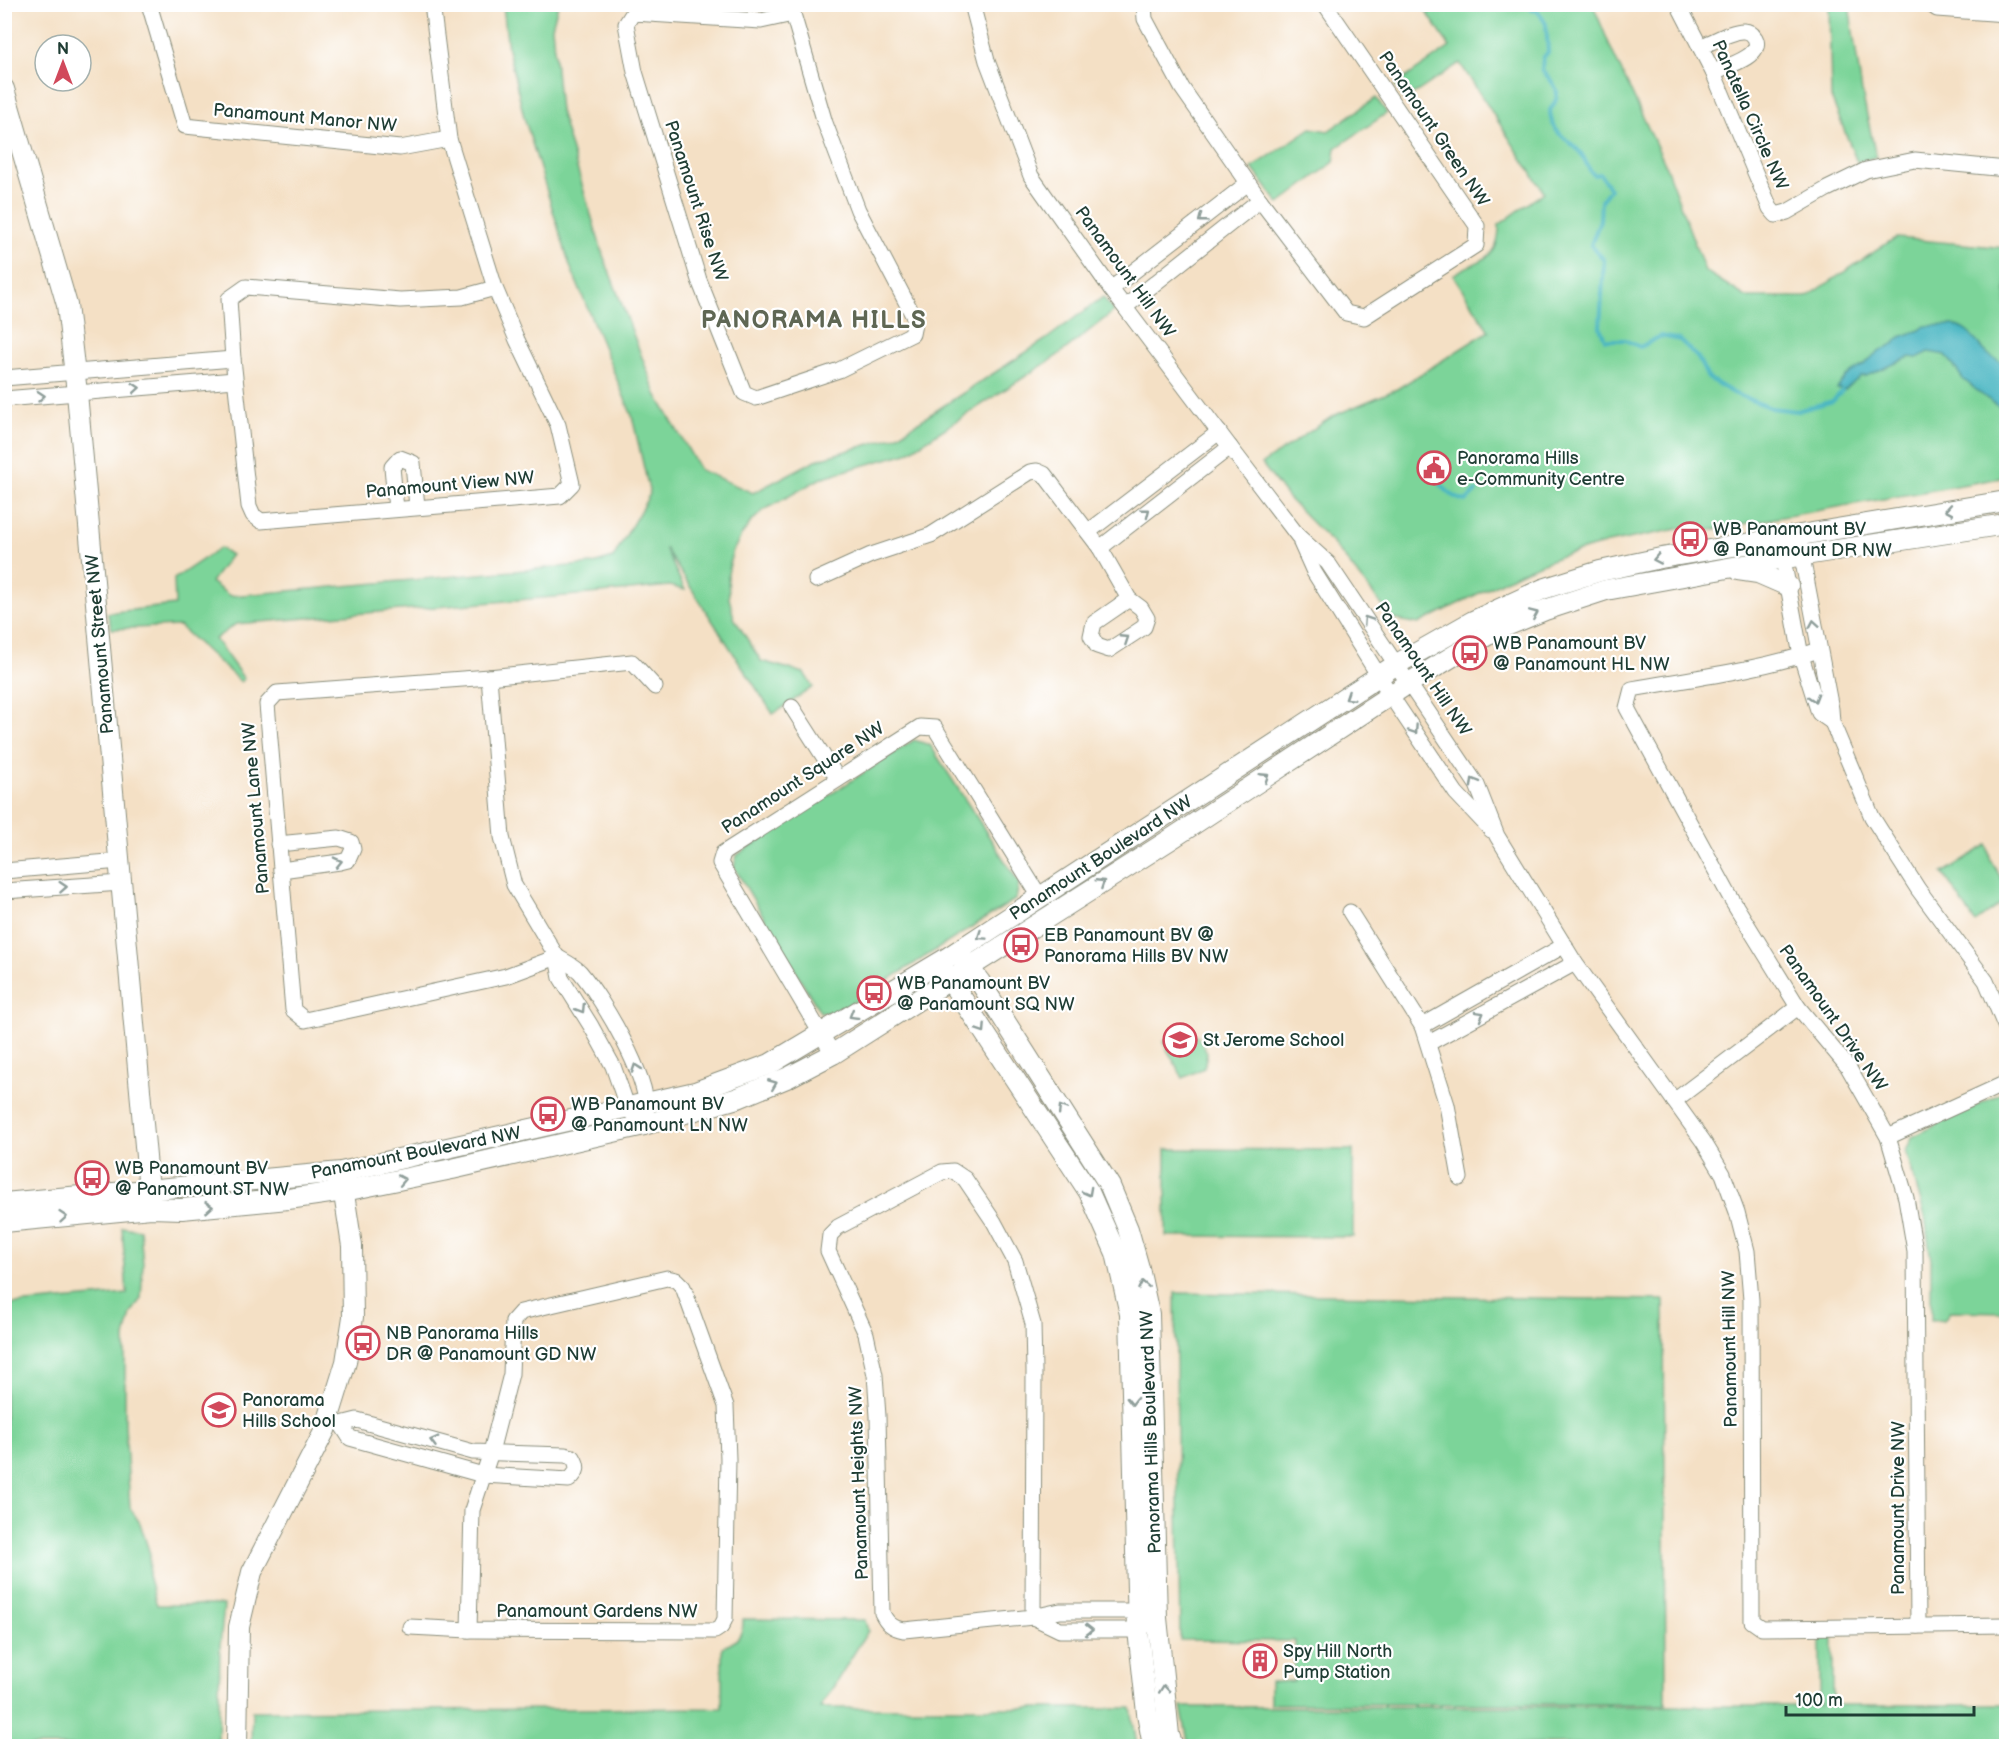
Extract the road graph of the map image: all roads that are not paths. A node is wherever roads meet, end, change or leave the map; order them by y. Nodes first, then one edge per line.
1 (149, 4) edge
2 (432, 4) edge
3 (972, 4) edge
4 (1144, 4) edge
5 (1325, 4) edge
6 (1678, 4) edge
7 (1930, 4) edge
8 (792, 8) edge
9 (2007, 14) edge
10 (1701, 47) junction
11 (1713, 72) junction
12 (4, 89) edge
13 (449, 139) junction
14 (2007, 169) edge
15 (1248, 183) junction
16 (1260, 200) junction
17 (495, 288) junction
18 (1111, 289) junction
19 (1125, 307) junction
20 (233, 359) junction
21 (75, 371) junction
22 (4, 378) edge
23 (235, 380) junction
24 (77, 393) junction
25 (4, 399) edge
26 (1219, 432) junction
27 (1230, 447) junction
28 (2007, 501) edge
29 (417, 507) junction
30 (396, 509) junction
31 (2007, 524) edge
32 (1298, 536) junction
33 (1789, 538) junction
34 (1094, 540) junction
35 (1792, 557) junction
36 (1730, 568) junction
37 (816, 580) dead end
38 (1788, 586) junction
39 (1129, 599) dead end
40 (1819, 650) junction
41 (1802, 656) junction
42 (1397, 664) junction
43 (489, 676) junction
44 (1380, 677) junction
45 (1409, 683) junction
46 (655, 687) dead end
47 (1391, 695) junction
48 (792, 707) dead end
49 (1832, 722) junction
50 (838, 779) junction
51 (1159, 820) junction
52 (1497, 836) junction
53 (1171, 838) junction
54 (278, 844) junction
55 (120, 861) junction
56 (281, 870) junction
57 (4, 871) edge
58 (122, 883) junction
59 (4, 891) edge
60 (1040, 897) junction
61 (1350, 912) dead end
62 (1052, 914) junction
63 (1564, 945) junction
64 (557, 957) junction
65 (963, 959) junction
66 (939, 963) junction
67 (1575, 963) junction
68 (950, 980) junction
69 (1798, 1007) junction
70 (1422, 1026) junction
71 (2007, 1028) edge
72 (821, 1035) junction
73 (1429, 1043) junction
74 (833, 1054) junction
75 (2007, 1083) edge
76 (1674, 1101) junction
77 (648, 1103) junction
78 (628, 1109) junction
79 (645, 1125) junction
80 (1888, 1137) junction
81 (341, 1172) junction
82 (1460, 1178) dead end
83 (344, 1191) junction
84 (150, 1199) junction
85 (4, 1203) edge
86 (4, 1222) edge
87 (335, 1422) junction
88 (491, 1452) junction
89 (483, 1475) junction
90 (1033, 1617) junction
91 (1157, 1618) junction
92 (1138, 1620) junction
93 (2007, 1625) edge
94 (1918, 1626) junction
95 (410, 1627) dead end
96 (469, 1630) junction
97 (237, 1746) edge
98 (1153, 1746) edge
99 (1173, 1746) edge

1 - 13 street, Panamount Manor NW
2 - 13 street
3 - 18 street, Panamount Hill NW
4 - 15 street, Panamount Green NW
5 - 16 street, Panamount Green NW
6 - 10 street, Panatella Circle NW
7 - 9 street
8 - 8 street, Panamount Rise NW
10 - 11 street, Panatella Circle NW
10 - 11 street
11 - 14 street, Panatella Circle NW
12 - 21 street, Panamount Street NW
13 - 17 street, Panamount View NW
15 - 16 street, Panamount Green NW
15 -> 18 street
16 - 19 street
17 - 20 street, Panamount View NW
17 - 29 street, Panamount View NW
18 - 19 street, Panamount Hill NW
19 - 26 street, Panamount Hill NW
20 - 21 street
20 - 23 street, Panamount View NW
21 - 22 street
21 - 24 street, Panamount Street NW
24 -> 23 street
23 - 30 street, Panamount View NW
25 -> 24 street
24 - 55 street, Panamount Street NW
26 - 27 street, Panamount Hill NW
26 - 34 street
27 - 32 street, Panamount Hill NW
34 -> 27 street
28 -> 33 street, Panamount Boulevard NW
29 - 30 street, Panamount View NW
29 - 30 street
31 - 35 street, Panamount Boulevard NW
42 -> 32 street, Panamount Hill NW
32 - 44 street, Panamount Hill NW
33 - 35 street
33 -> 42 street, Panamount Boulevard NW
34 - 37 street
34 - 39 street
35 - 36 street, Panamount Boulevard NW
35 - 38 street
40 -> 35 street
36 - 38 street
45 -> 36 street, Panamount Boulevard NW
38 - 41 street
40 - 41 street, Panamount Drive NW
40 - 49 street
41 -> 49 street
41 - 69 street, Panamount Drive NW
42 - 44 street, Panamount Boulevard NW
42 - 45 street, Panamount Hill NW
43 - 46 street, Panamount Lane NW
43 - 54 street, Panamount Lane NW
43 - 64 street
44 - 47 street, Panamount Hill NW
44 -> 51 street, Panamount Boulevard NW
45 - 47 street, Panamount Boulevard NW
52 -> 45 street, Panamount Hill NW
47 -> 52 street, Panamount Hill NW
53 -> 47 street, Panamount Boulevard NW
48 - 50 street
49 - 71 street
50 - 60 street, Panamount Square NW
50 - 72 street, Panamount Square NW
51 - 53 street
51 - 60 street, Panamount Boulevard NW
52 - 63 street, Panamount Hill NW
62 -> 53 street, Panamount Boulevard NW
54 - 56 street, Panamount Lane NW
56 -> 54 street
55 - 57 street
55 - 58 street, Panamount Street NW
56 - 64 street, Panamount Lane NW
59 -> 58 street
58 - 84 street, Panamount Street NW
60 - 62 street
60 -> 65 street, Panamount Boulevard NW
61 - 70 street
62 - 65 street, Panamount Boulevard NW
63 - 67 street, Panamount Hill NW
63 - 70 street
77 -> 64 street
64 -> 78 street
65 - 66 street, Panamount Boulevard NW
65 - 68 street, Panamount Boulevard NW
91 -> 65 street, Panorama Hills Boulevard NW
66 - 68 street, Panorama Hills Boulevard NW
66 -> 72 street, Panamount Boulevard NW
73 -> 67 street
67 - 76 street, Panamount Hill NW
68 - 74 street, Panamount Boulevard NW
68 -> 92 street, Panorama Hills Boulevard NW
69 - 76 street
69 - 80 street, Panamount Drive NW
70 - 73 street
72 - 74 street, Panamount Square NW
72 - 77 street, Panamount Boulevard NW
73 - 82 street
79 -> 74 street, Panamount Boulevard NW
75 - 80 street
76 - 94 street, Panamount Hill NW
77 - 78 street, Panamount Boulevard NW
77 - 79 street
78 - 79 street
78 - 81 street, Panamount Boulevard NW
83 -> 79 street, Panamount Boulevard NW
80 - 94 street, Panamount Drive NW
81 - 83 street
81 - 84 street, Panamount Boulevard NW
84 -> 83 street, Panamount Boulevard NW
83 - 87 street
84 - 85 street, Panamount Boulevard NW
86 -> 84 street, Panamount Boulevard NW
88 -> 87 street
87 - 89 street
87 - 97 street
88 - 89 street, Panamount Gardens NW
88 - 89 street
88 - 96 street, Panamount Gardens NW
89 - 96 street, Panamount Gardens NW
90 - 90 street, Panamount Heights NW
90 - 92 street, Panamount Heights NW
91 - 92 street
99 -> 91 street, Panorama Hills Boulevard NW
92 - 98 street, Panorama Hills Boulevard NW
93 - 94 street
95 - 96 street

